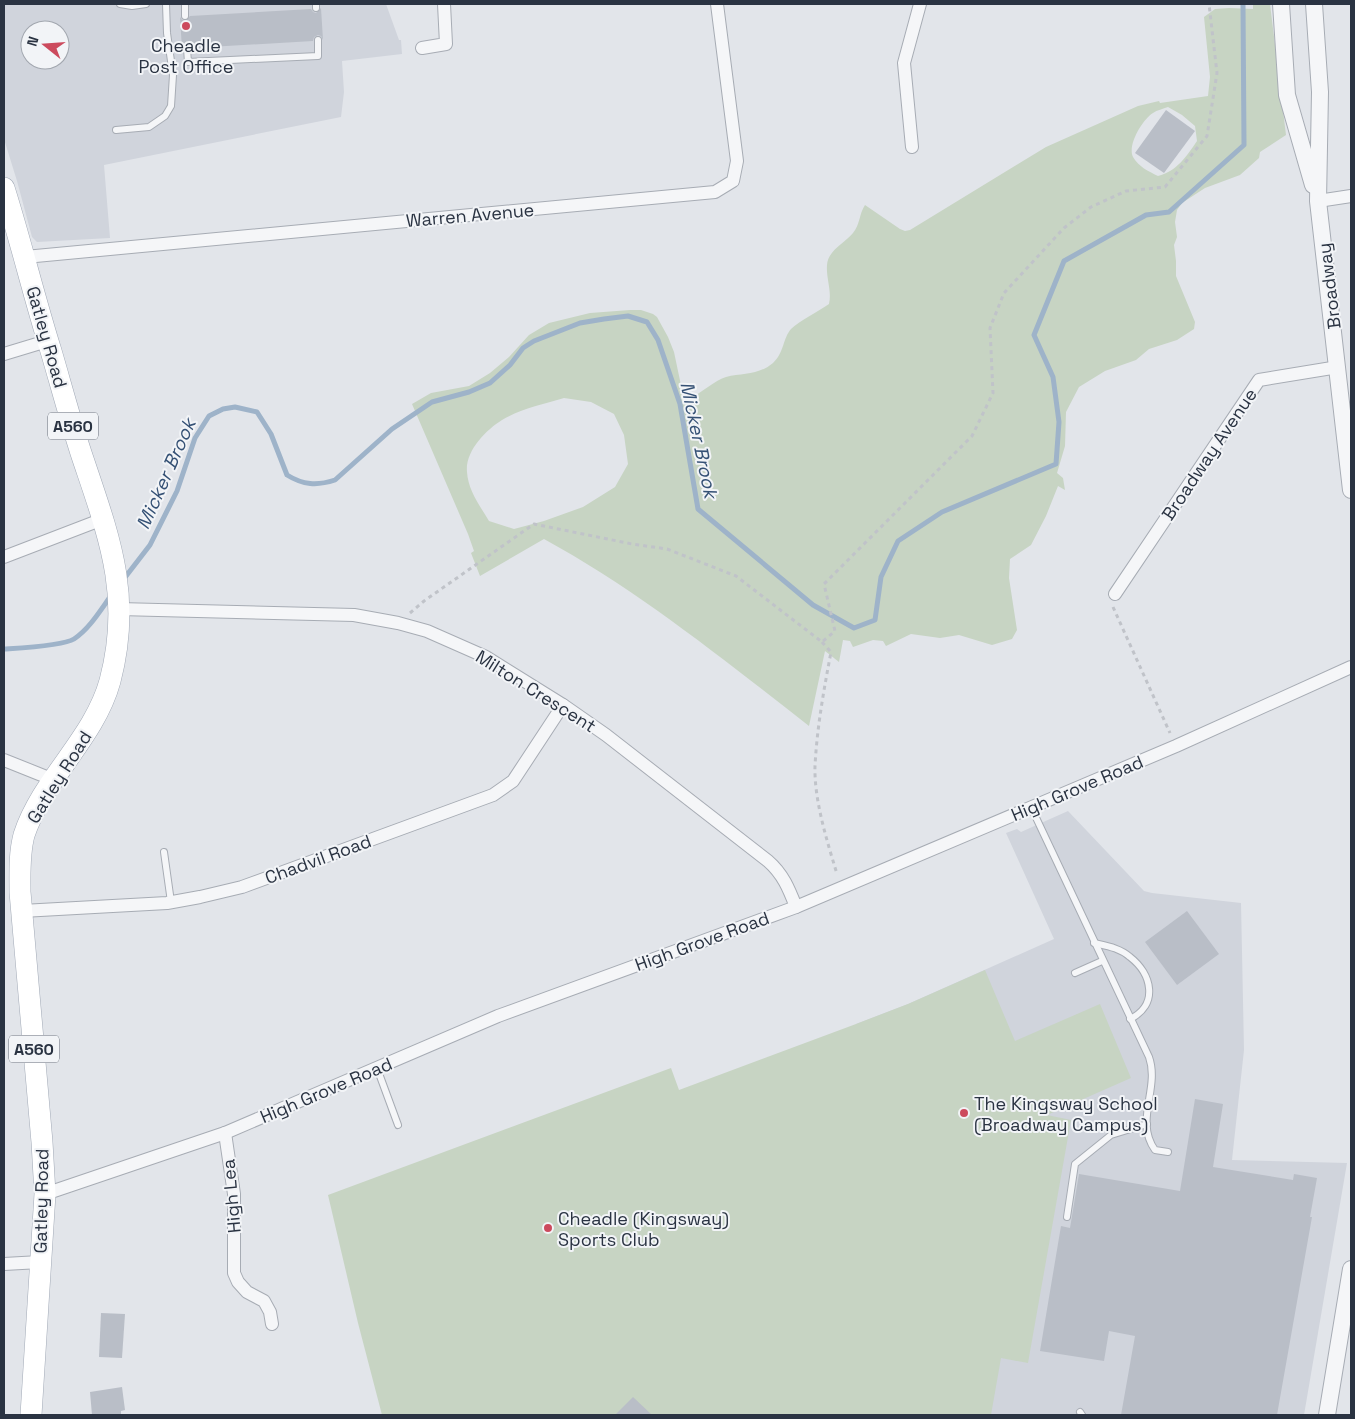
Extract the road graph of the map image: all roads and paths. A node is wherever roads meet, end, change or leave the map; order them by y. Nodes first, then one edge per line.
1 (120, 4) edge
2 (146, 4) edge
3 (166, 4) edge
4 (185, 4) edge
5 (444, 4) edge
6 (717, 4) edge
7 (920, 4) edge
8 (1209, 4) edge
9 (1281, 4) edge
10 (1314, 4) edge
11 (185, 16) dead end
12 (318, 40) dead end
13 (187, 48) dead end
14 (422, 48) dead end
15 (116, 130) dead end
16 (912, 147) dead end
17 (4, 188) edge
18 (1351, 196) edge
19 (1318, 201) junction
20 (25, 257) junction
21 (47, 341) junction
22 (4, 354) edge
23 (1338, 367) junction
24 (1351, 490) edge
25 (103, 519) junction
26 (4, 557) edge
27 (1115, 594) joint
28 (119, 605) junction
29 (398, 622) junction
30 (822, 642) junction
31 (1351, 667) edge
32 (563, 705) junction
33 (1176, 746) junction
34 (4, 760) edge
35 (54, 780) junction
36 (1031, 807) junction
37 (164, 852) dead end
38 (841, 889) junction
39 (171, 902) junction
40 (796, 907) junction
41 (22, 911) junction
42 (1094, 943) junction
43 (1102, 961) junction
44 (1075, 973) dead end
45 (1130, 1019) junction
46 (377, 1068) junction
47 (1147, 1124) junction
48 (398, 1125) dead end
49 (225, 1133) junction
50 (1168, 1152) dead end
51 (45, 1194) junction
52 (1067, 1217) dead end
53 (40, 1262) junction
54 (4, 1264) edge
55 (1351, 1270) edge
56 (1348, 1302) edge
57 (272, 1324) dead end
58 (31, 1415) edge
59 (1327, 1415) edge

1 - 2 lane
3 - 15 lane
4 - 11 lane
5 - 14 street
6 - 20 street, Warren Avenue
7 - 16 street
8 - 30 path
9 - 19 street, Broadway
10 - 19 street, Broadway
12 - 13 lane
17 - 20 main road, Gatley Road / A560
18 - 19 street
19 - 23 street, Broadway
20 - 21 main road, Gatley Road / A560
21 - 22 street
21 - 25 main road, Gatley Road / A560
23 - 24 street, Broadway
23 - 27 street, Broadway Avenue
25 - 26 street
25 - 28 main road, Gatley Road / A560
27 - 33 path
28 - 29 street, Milton Crescent
28 - 35 main road, Gatley Road / A560
29 - 30 path
29 - 32 street, Milton Crescent
30 - 38 path
31 - 33 street, High Grove Road
32 - 39 street, Chadvil Road
32 - 40 street, Milton Crescent
33 - 36 street, High Grove Road
34 - 35 street
35 - 41 main road, Gatley Road / A560
36 - 38 street, High Grove Road
36 - 42 lane
37 - 39 lane
38 - 40 street, High Grove Road
39 - 41 street, Chadvil Road
40 - 46 street, High Grove Road
41 - 51 main road, Gatley Road / A560
42 - 43 lane
42 - 45 lane
43 - 44 lane
43 - 45 lane
45 - 47 lane
46 - 48 lane
46 - 49 street, High Grove Road
47 - 50 lane
47 - 52 lane
49 - 51 street, High Grove Road
49 - 57 street, High Lea
51 - 53 main road, Gatley Road / A560
53 - 54 street
53 - 58 main road, Gatley Road / A560
55 - 56 street
56 - 59 street

